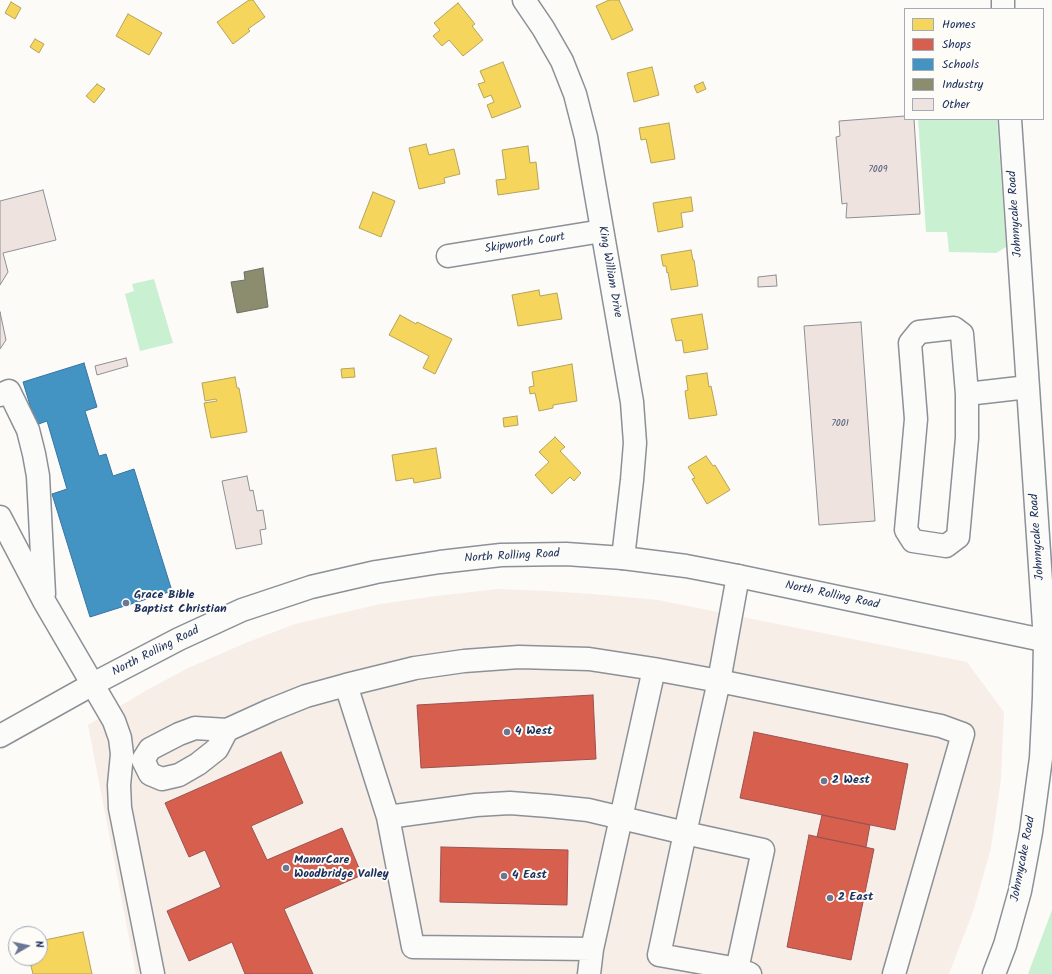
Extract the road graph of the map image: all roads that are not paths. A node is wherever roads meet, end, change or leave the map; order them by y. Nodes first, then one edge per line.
1 (524, 0) edge
2 (1010, 120) edge
3 (602, 232) junction
4 (448, 256) dead end
5 (1028, 387) junction
6 (967, 394) junction
7 (0, 395) edge
8 (1043, 489) edge
9 (0, 517) edge
10 (623, 558) junction
11 (738, 576) junction
12 (44, 601) junction
13 (1049, 642) edge
14 (654, 669) junction
15 (719, 681) junction
16 (94, 684) junction
17 (346, 685) junction
18 (226, 730) junction
19 (0, 736) edge
20 (122, 754) junction
21 (143, 760) junction
22 (388, 817) junction
23 (621, 817) junction
24 (685, 833) junction
25 (592, 949) junction
26 (742, 972) edge
27 (153, 974) edge
28 (589, 974) edge
29 (894, 974) edge
30 (994, 974) edge

1 - 3 street, King William Drive
2 - 5 street, Johnnycake Road
3 - 4 street, Skipworth Court
3 - 10 street, King William Drive
5 - 6 street
5 - 8 street, Johnnycake Road
6 - 6 street
7 - 12 street
8 - 13 street, Johnnycake Road
9 - 12 street
10 - 11 street, North Rolling Road
10 - 16 street, North Rolling Road
11 - 13 street, North Rolling Road
11 - 15 street
12 - 16 street
13 - 30 street, Johnnycake Road
14 - 15 street
14 - 17 street
14 - 23 street
15 - 24 street
15 - 29 street
16 - 19 street, North Rolling Road
16 - 20 street
17 - 18 street
17 - 22 street
18 - 21 street
18 - 21 street
20 - 21 street
20 - 27 street
22 - 23 street
22 - 25 street
23 - 24 street
23 - 25 street
24 - 26 street
24 - 26 street
25 - 28 street

